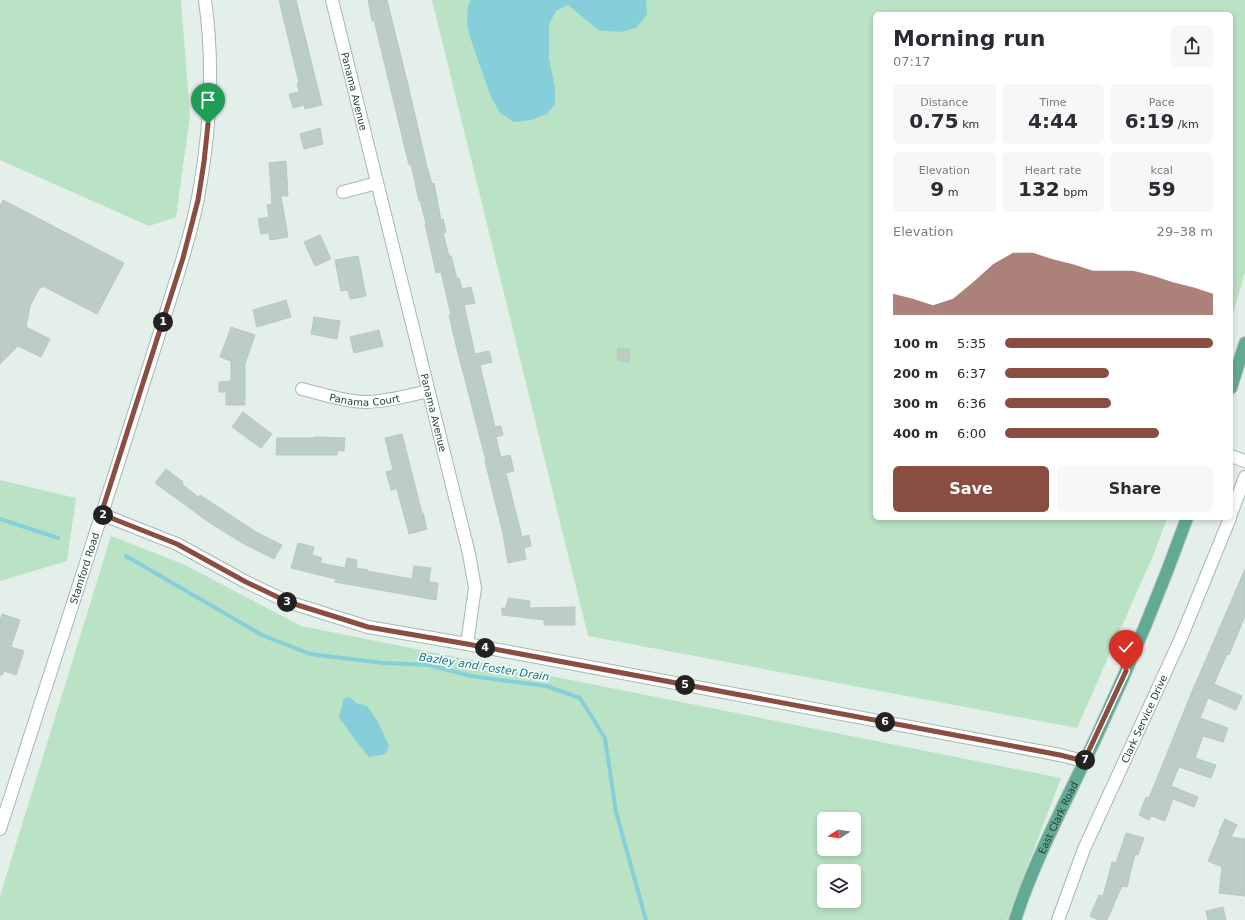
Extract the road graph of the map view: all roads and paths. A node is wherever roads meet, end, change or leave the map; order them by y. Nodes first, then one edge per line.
1 (205, 0) edge
2 (332, 0) edge
3 (377, 183) junction
4 (343, 192) dead end
5 (1245, 344) edge
6 (1233, 382) edge
7 (302, 389) dead end
8 (428, 391) junction
9 (1233, 457) edge
10 (1245, 461) edge
11 (1245, 477) edge
12 (1233, 509) edge
13 (101, 514) junction
14 (1186, 520) edge
15 (1229, 520) edge
16 (467, 644) junction
17 (1084, 761) junction
18 (0, 829) edge
19 (1015, 920) edge
20 (1058, 920) edge

1 - 13 street, Stamford Road
2 - 3 street, Panama Avenue
3 - 4 street
3 - 8 street, Panama Avenue
5 - 6 main road
7 - 8 street, Panama Court
8 - 16 street, Panama Avenue
9 - 10 street
11 - 12 street
13 - 16 street
13 - 18 street, Stamford Road
14 - 17 main road, East Clark Road
15 - 20 street, Clark Service Drive
16 - 17 street
17 - 19 main road, East Clark Road

